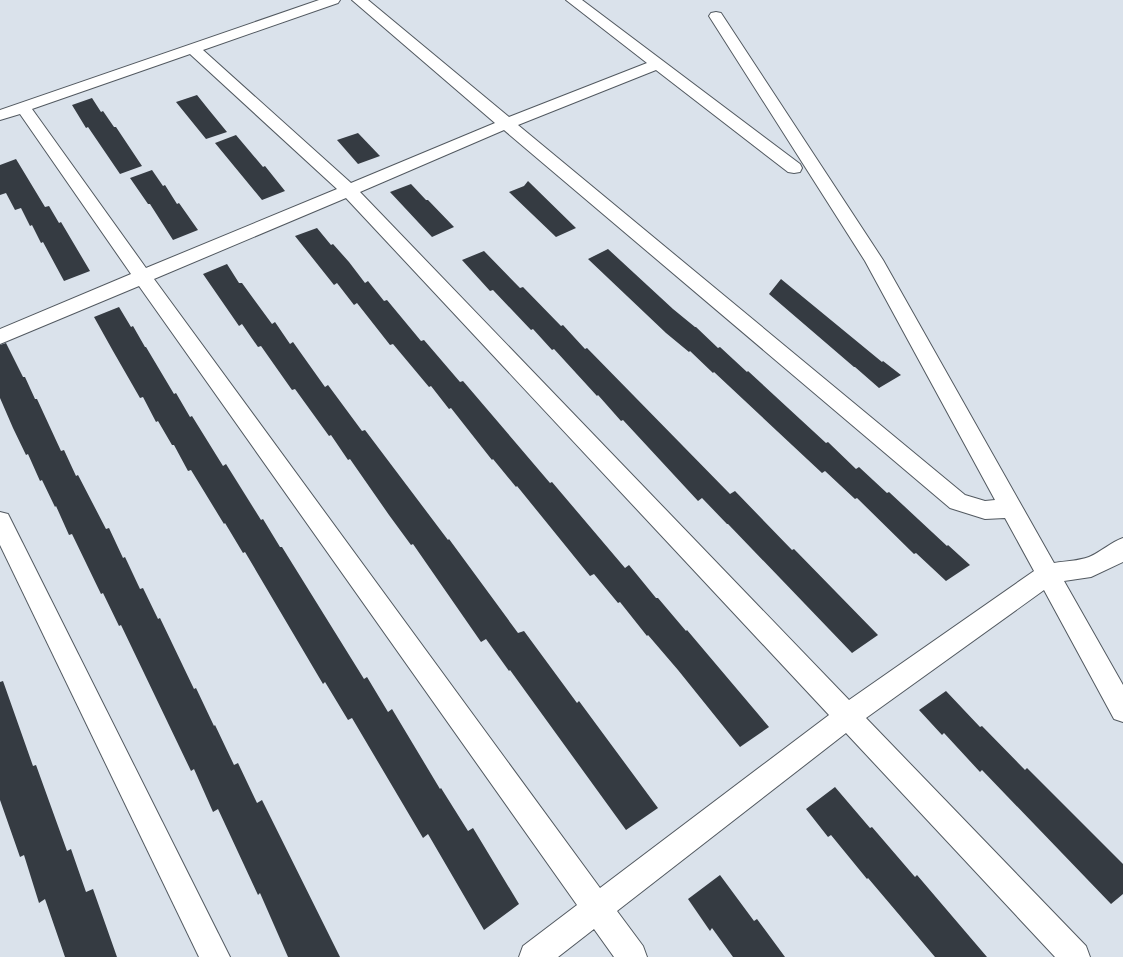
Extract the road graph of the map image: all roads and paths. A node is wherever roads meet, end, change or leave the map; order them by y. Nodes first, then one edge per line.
1 (333, 0) edge
2 (359, 0) edge
3 (573, 0) edge
4 (716, 16) dead end
5 (193, 48) junction
6 (656, 65) junction
7 (23, 108) junction
8 (0, 115) edge
9 (508, 123) junction
10 (794, 168) dead end
11 (349, 190) junction
12 (143, 277) junction
13 (0, 337) edge
14 (1012, 509) junction
15 (0, 521) edge
16 (1123, 548) edge
17 (1048, 574) junction
18 (1123, 710) edge
19 (847, 717) junction
20 (597, 909) junction
21 (215, 957) edge
22 (534, 957) edge
23 (632, 957) edge
24 (1075, 957) edge

1 - 5 street
2 - 9 street
3 - 6 street
4 - 14 street
5 - 7 street
5 - 11 street
6 - 9 street
6 - 10 street
7 - 8 street
7 - 12 street
9 - 11 street
9 - 14 street
11 - 12 street
11 - 19 street
12 - 13 street
12 - 20 street
14 - 17 street
15 - 21 street
16 - 17 street
17 - 18 street
17 - 19 street
19 - 20 street
19 - 24 street
20 - 22 street
20 - 23 street

